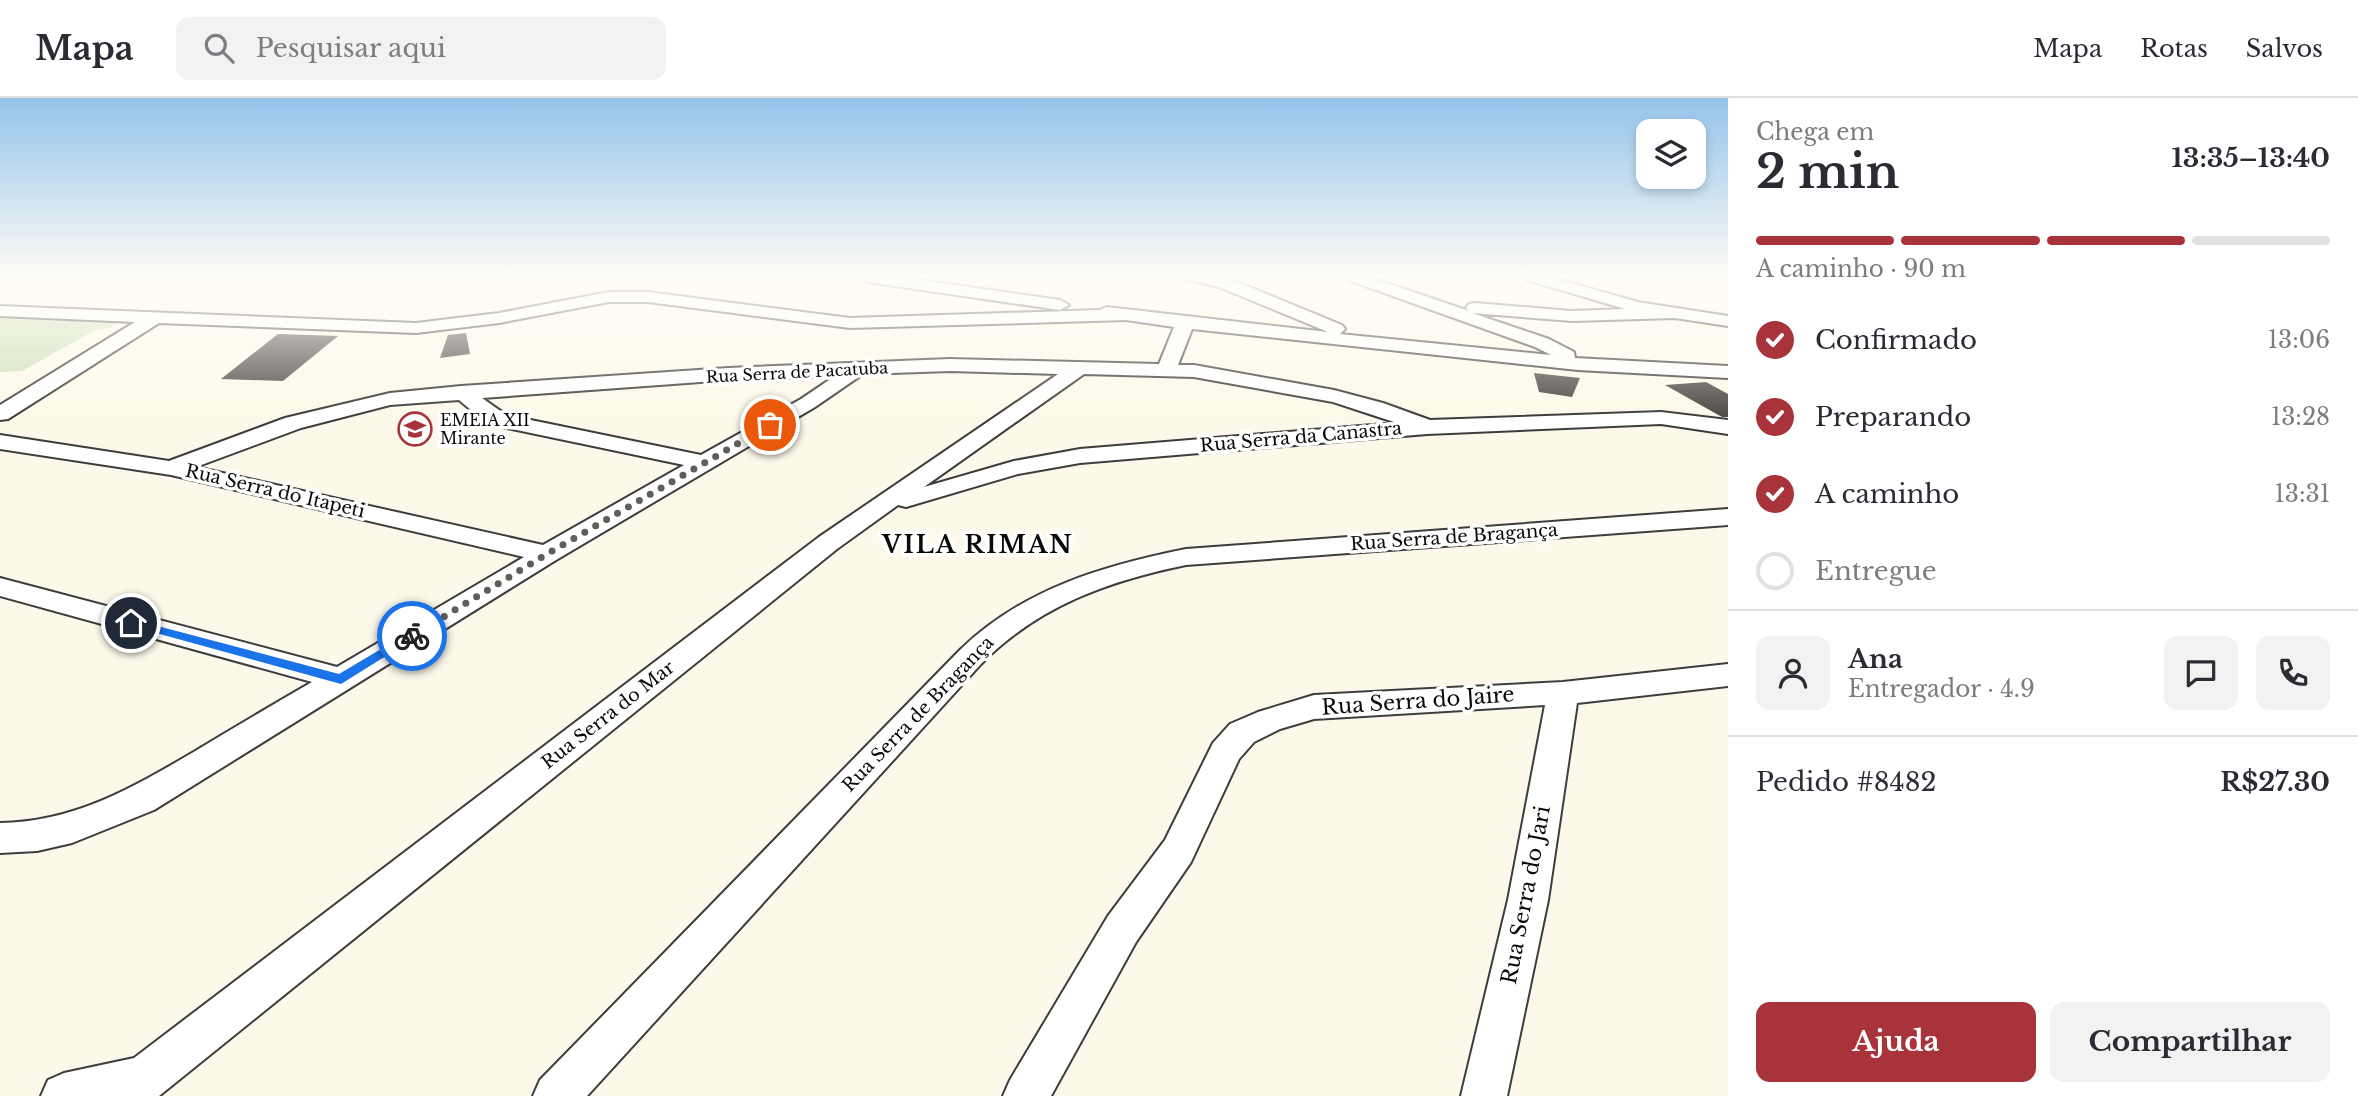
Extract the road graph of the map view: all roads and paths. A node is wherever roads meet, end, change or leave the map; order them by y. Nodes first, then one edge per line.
1 (1185, 323) edge
2 (145, 324) edge
3 (299, 324) edge
4 (454, 324) edge
5 (1190, 324) edge
6 (1320, 324) edge
7 (1488, 324) edge
8 (1364, 342) junction
9 (1578, 364) junction
10 (1081, 367) junction
11 (859, 368) junction
12 (1167, 369) junction
13 (1699, 372) junction
14 (1728, 372) edge
15 (1728, 387) edge
16 (461, 392) junction
17 (0, 414) edge
18 (1427, 427) junction
19 (1728, 427) edge
20 (0, 443) edge
21 (706, 463) junction
22 (171, 468) junction
23 (880, 508) junction
24 (1728, 517) edge
25 (547, 554) junction
26 (0, 587) edge
27 (1728, 675) edge
28 (341, 679) junction
29 (1563, 693) junction
30 (0, 838) edge
31 (134, 1087) edge
32 (64, 1096) edge
33 (556, 1096) edge
34 (1026, 1096) edge
35 (1484, 1096) edge

1 - 12 street
2 - 17 street
3 - 4 street
5 - 8 street
6 - 8 street
7 - 9 street
8 - 9 street
9 - 13 street
10 - 11 street, Rua Serra de Pacatuba
10 - 12 street, Rua Serra de Pacatuba
10 - 23 street, Rua Serra do Mar
11 - 16 street, Rua Serra de Pacatuba
11 - 21 street
12 - 18 street, Rua Serra de Pacatuba
13 - 14 street
13 - 15 street
16 - 21 street
16 - 22 street, Rua Serra de Pacatuba
18 - 19 street, Rua Serra da Canastra
18 - 23 street, Rua Serra da Canastra
20 - 22 street, Rua Serra do Itapeti
21 - 25 street
22 - 25 street, Rua Serra do Itapeti
23 - 31 street, Rua Serra do Mar
24 - 33 street, Rua Serra de Bragança
25 - 28 street
26 - 28 street
27 - 29 street, Rua Serra do Jaire
28 - 30 street
29 - 34 street, Rua Serra do Jaire
29 - 35 street, Rua Serra do Jari
31 - 32 street, Rua Serra do Mar

